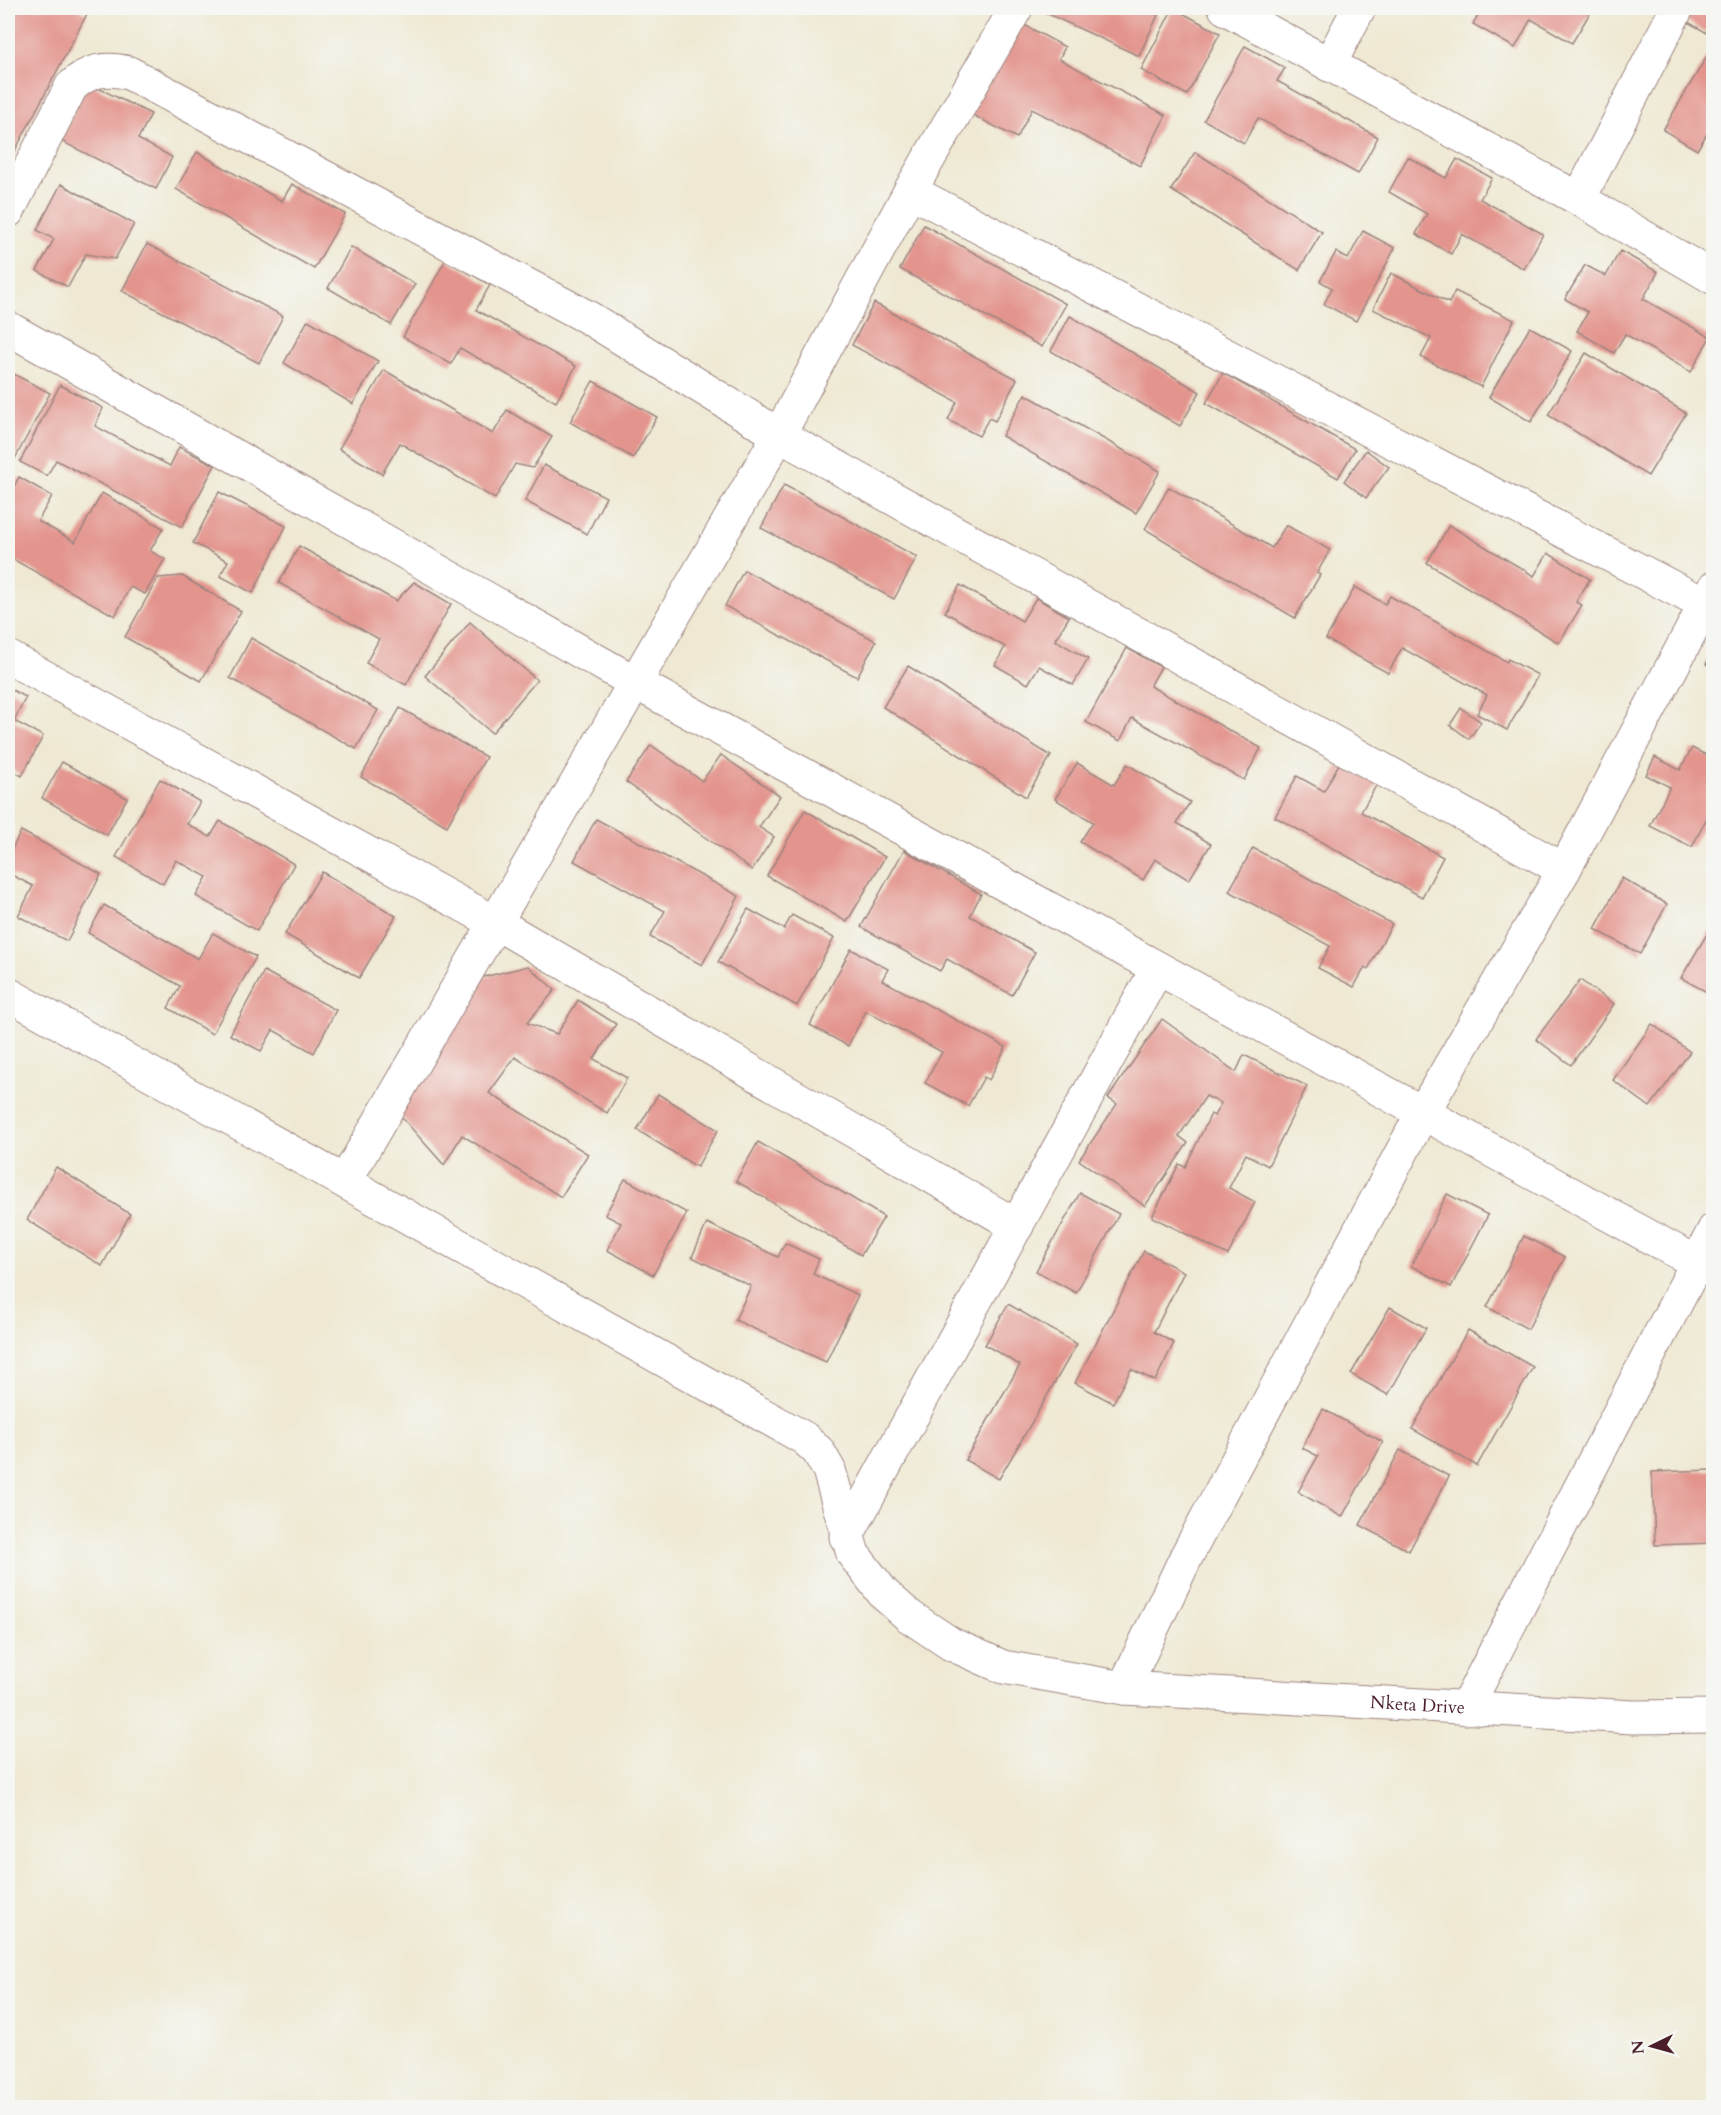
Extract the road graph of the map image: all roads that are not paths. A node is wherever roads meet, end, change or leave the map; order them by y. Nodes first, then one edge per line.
1 (1016, 8) edge
2 (1225, 8) edge
3 (1359, 8) edge
4 (1677, 8) edge
5 (1329, 65) junction
6 (910, 191) junction
7 (1579, 199) junction
8 (8, 211) edge
9 (1713, 278) edge
10 (8, 328) edge
11 (778, 435) junction
12 (1709, 596) edge
13 (8, 657) edge
14 (636, 683) junction
15 (1564, 870) junction
16 (496, 923) junction
17 (1157, 969) junction
18 (8, 994) edge
19 (1422, 1114) junction
20 (345, 1181) junction
21 (1017, 1226) junction
22 (1713, 1230) edge
23 (1704, 1267) edge
24 (846, 1537) junction
25 (1124, 1688) junction
26 (1466, 1708) junction
27 (1713, 1716) edge

1 - 6 street
2 - 5 street
3 - 5 street
4 - 7 street
5 - 7 street
6 - 11 street
6 - 12 street
7 - 9 street
8 - 11 street
10 - 14 street
11 - 14 street
11 - 15 street
12 - 15 street
13 - 16 street
14 - 16 street
14 - 17 street
15 - 19 street
16 - 20 street
16 - 21 street
17 - 19 street
17 - 21 street
18 - 20 street, Nketa Drive
19 - 23 street
19 - 25 street
20 - 24 street, Nketa Drive
21 - 24 street
22 - 23 street
23 - 26 street
24 - 25 street, Nketa Drive
25 - 26 street, Nketa Drive
26 - 27 street, Nketa Drive

